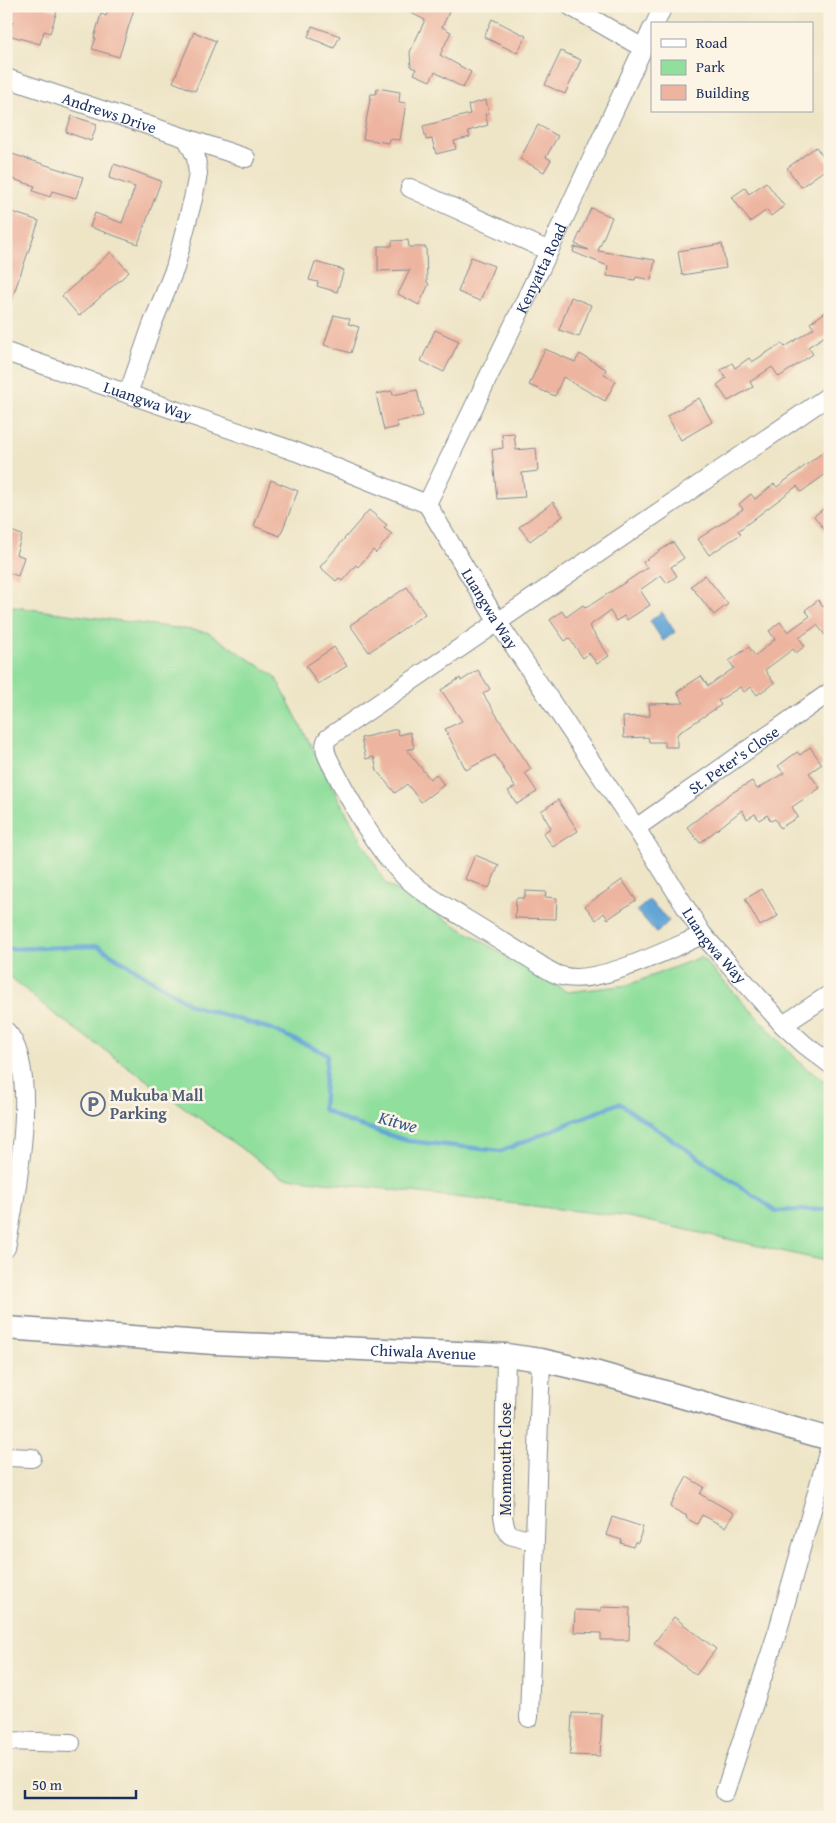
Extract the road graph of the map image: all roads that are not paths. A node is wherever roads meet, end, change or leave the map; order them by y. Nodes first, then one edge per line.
1 (570, 6) edge
2 (663, 6) edge
3 (655, 22) edge
4 (651, 30) edge
5 (643, 48) junction
6 (6, 78) edge
7 (188, 139) junction
8 (246, 158) dead end
9 (410, 188) dead end
10 (549, 251) junction
11 (6, 352) edge
12 (128, 394) junction
13 (830, 395) edge
14 (428, 504) junction
15 (497, 621) junction
16 (830, 692) edge
17 (636, 828) junction
18 (703, 935) junction
19 (830, 994) edge
20 (783, 1025) junction
21 (6, 1031) edge
22 (830, 1064) edge
23 (6, 1248) edge
24 (6, 1328) edge
25 (506, 1355) junction
26 (541, 1360) junction
27 (830, 1439) edge
28 (830, 1446) edge
29 (6, 1457) edge
30 (32, 1458) dead end
31 (535, 1536) junction
32 (529, 1718) dead end
33 (6, 1741) edge
34 (71, 1743) dead end
35 (726, 1792) dead end

1 - 5 street
2 - 3 street
4 - 5 street, Kenyatta Road
5 - 10 street, Kenyatta Road
6 - 7 street, Andrews Drive
7 - 8 street, Andrews Drive
7 - 12 street
9 - 10 street
10 - 14 street, Kenyatta Road
11 - 12 street, Luangwa Way
12 - 14 street, Luangwa Way
13 - 15 street
14 - 15 street, Luangwa Way
15 - 17 street, Luangwa Way
15 - 18 street
16 - 17 street, St. Peter's Close
17 - 18 street, Luangwa Way
18 - 20 street, Luangwa Way
19 - 20 street
20 - 22 street, Luangwa Way
21 - 23 street
24 - 25 main road, Chiwala Avenue
25 - 26 main road, Chiwala Avenue
25 - 31 street, Monmouth Close
26 - 27 main road, Chiwala Avenue
26 - 31 street
28 - 35 street
29 - 30 street
31 - 32 street
33 - 34 street

